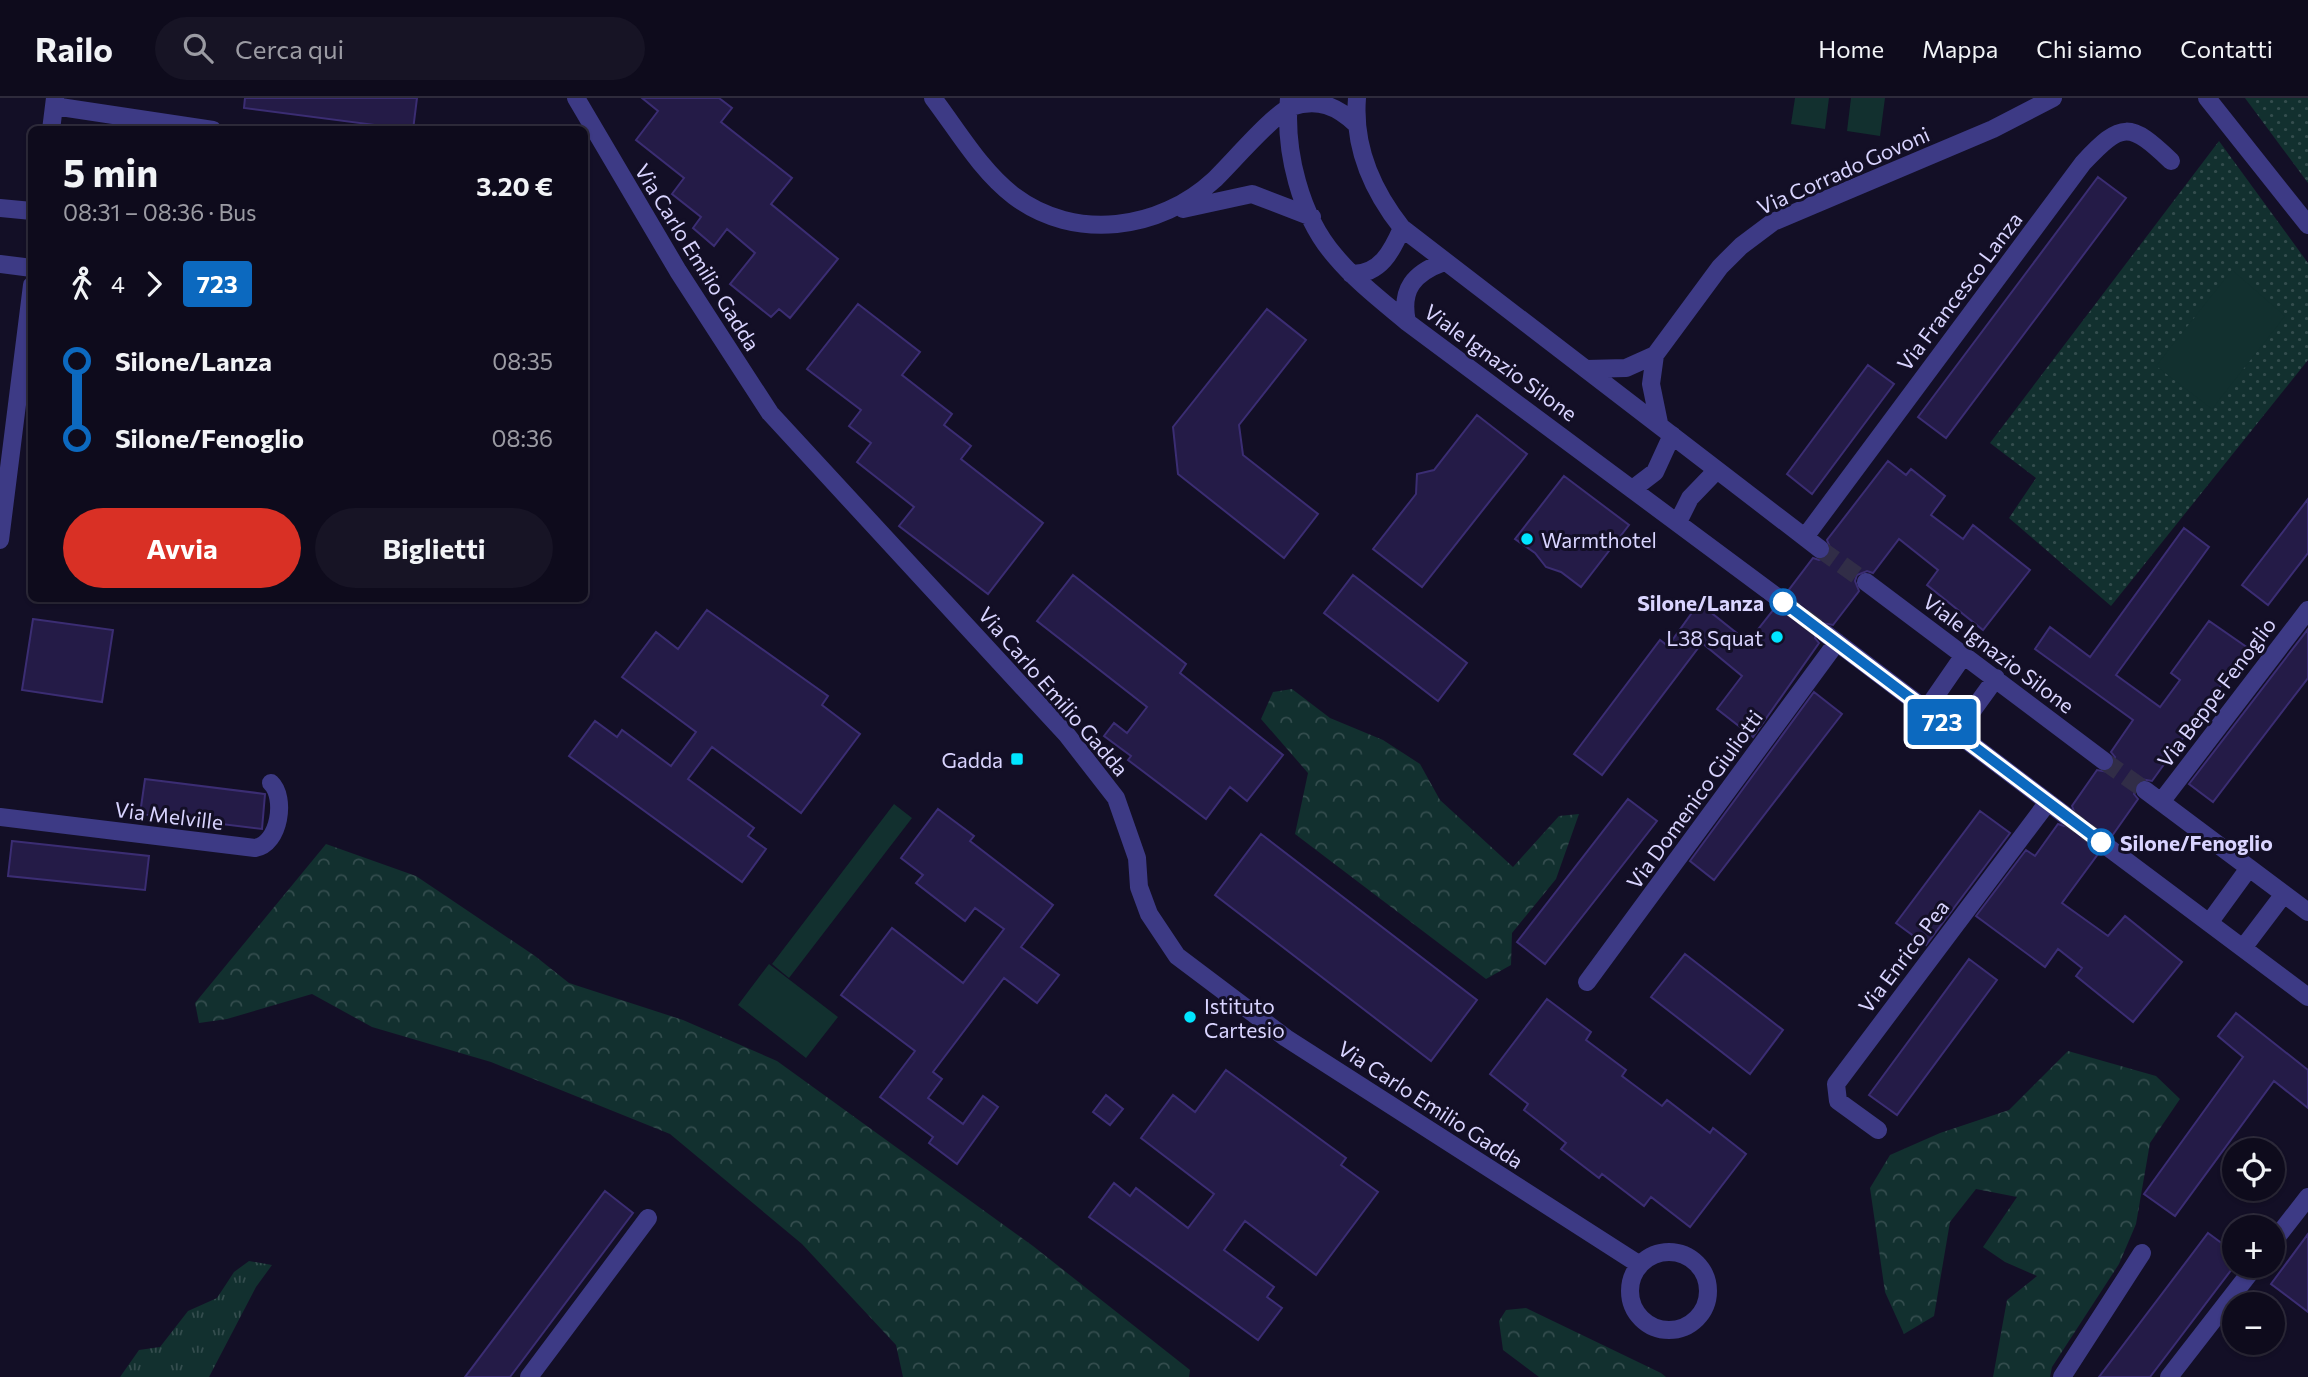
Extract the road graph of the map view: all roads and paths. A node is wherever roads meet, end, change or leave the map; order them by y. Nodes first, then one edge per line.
1 (576, 98) edge
2 (933, 98) edge
3 (1357, 98) edge
4 (2053, 98) edge
5 (2207, 98) edge
6 (54, 102) edge
7 (1289, 103) edge
8 (1357, 124) junction
9 (51, 126) edge
10 (190, 126) edge
11 (2171, 161) dead end
12 (0, 208) edge
13 (28, 212) edge
14 (1169, 213) junction
15 (1312, 217) junction
16 (2308, 225) edge
17 (1402, 228) junction
18 (1444, 262) junction
19 (0, 264) edge
20 (28, 268) edge
21 (1351, 274) junction
22 (1407, 322) junction
23 (28, 355) edge
24 (1655, 355) junction
25 (1586, 369) junction
26 (27, 373) edge
27 (1665, 429) junction
28 (1716, 471) junction
29 (1634, 488) junction
30 (1678, 522) junction
31 (1805, 537) junction
32 (0, 540) edge
33 (1820, 549) tunnel mouth
34 (1866, 582) tunnel mouth
35 (1781, 600) tunnel mouth
36 (2308, 610) edge
37 (1964, 655) junction
38 (1996, 678) junction
39 (1926, 710) junction
40 (1956, 732) junction
41 (2104, 761) tunnel mouth
42 (271, 783) dead end
43 (2145, 790) tunnel mouth
44 (2048, 802) junction
45 (2161, 802) junction
46 (2065, 815) tunnel mouth
47 (0, 817) edge
48 (2105, 845) tunnel mouth
49 (2249, 868) junction
50 (2284, 894) junction
51 (2308, 912) edge
52 (2209, 923) junction
53 (2243, 948) junction
54 (1587, 982) dead end
55 (2308, 997) edge
56 (1878, 1130) dead end
57 (2308, 1197) edge
58 (648, 1218) dead end
59 (2285, 1227) edge
60 (2143, 1253) dead end
61 (1640, 1265) junction
62 (2246, 1278) edge
63 (529, 1377) edge
64 (2062, 1377) edge
65 (2169, 1377) edge

1 - 61 street, Via Carlo Emilio Gadda
2 - 14 street
3 - 8 street
4 - 24 street, Via Corrado Govoni
5 - 16 street
6 - 9 street
6 - 10 street
7 - 8 street
7 - 14 street
7 - 15 street, Viale Ignazio Silone
8 - 17 street
11 - 31 street, Via Francesco Lanza
12 - 13 street
14 - 15 street
15 - 21 street, Viale Ignazio Silone
17 - 18 street
17 - 21 street
18 - 22 street
18 - 25 street
19 - 20 street
21 - 22 street, Viale Ignazio Silone
22 - 29 street, Viale Ignazio Silone
23 - 26 street
24 - 25 street
24 - 27 street
25 - 27 street
26 - 32 street
27 - 28 street
27 - 29 street
28 - 30 street
28 - 31 street
29 - 30 street, Viale Ignazio Silone
30 - 35 street, Viale Ignazio Silone
31 - 33 street
34 - 37 street, Viale Ignazio Silone
36 - 45 street, Via Beppe Fenoglio
37 - 38 street, Viale Ignazio Silone
37 - 39 street
38 - 40 street
38 - 41 street, Viale Ignazio Silone
39 - 40 street
39 - 54 street, Via Domenico Giuliotti
40 - 44 street
42 - 47 street, Via Melville
43 - 45 street
44 - 46 street
44 - 56 street, Via Enrico Pea
45 - 49 street
48 - 52 street
49 - 50 street
49 - 52 street
50 - 51 street
50 - 53 street
52 - 53 street
53 - 55 street
57 - 59 street
58 - 63 street
60 - 64 street
61 - 61 street
62 - 65 street

